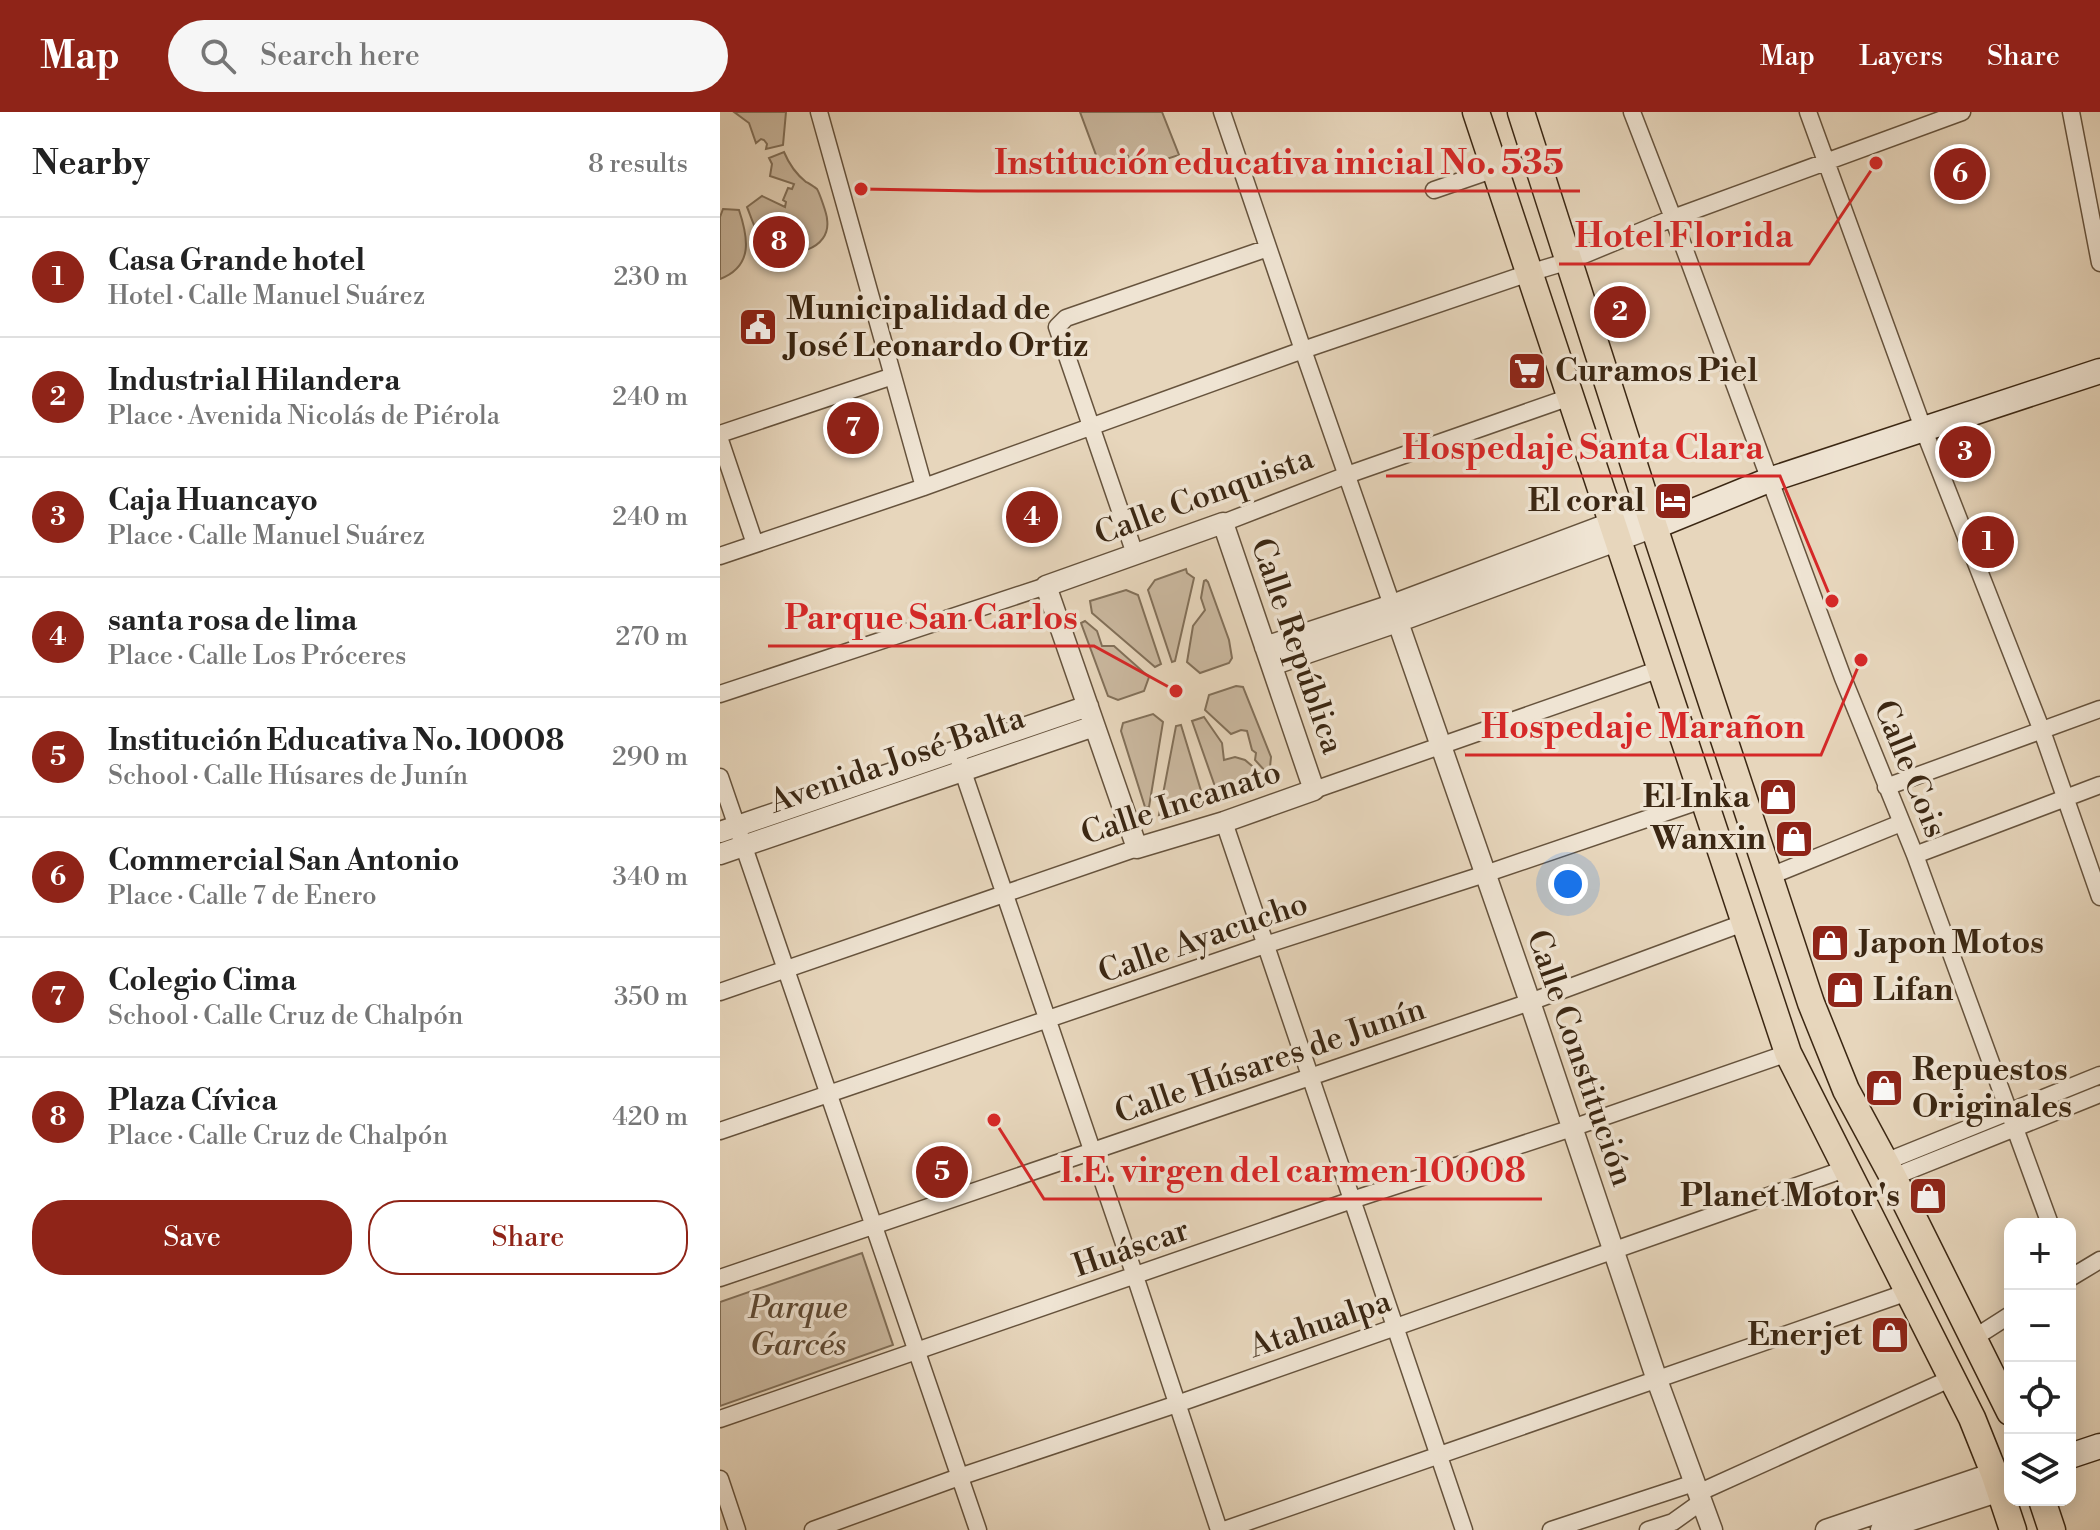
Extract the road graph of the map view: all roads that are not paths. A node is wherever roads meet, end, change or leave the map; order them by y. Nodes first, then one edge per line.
1 (819, 112) edge
2 (1222, 112) edge
3 (1476, 112) edge
4 (1521, 112) edge
5 (1632, 112) edge
6 (1808, 112) edge
7 (1962, 112) edge
8 (2071, 112) edge
9 (1827, 161) junction
10 (1495, 169) junction
11 (1434, 190) dead end
12 (1673, 218) junction
13 (1268, 248) junction
14 (1569, 261) junction
15 (2100, 263) edge
16 (1529, 273) junction
17 (1303, 350) junction
18 (2100, 371) edge
19 (893, 376) junction
20 (1570, 397) junction
21 (1091, 427) junction
22 (1923, 428) junction
23 (720, 437) edge
24 (1347, 475) junction
25 (1769, 480) junction
26 (924, 487) junction
27 (1651, 518) junction
28 (1223, 523) junction
29 (1614, 531) junction
30 (755, 544) junction
31 (1135, 554) junction
32 (720, 556) edge
33 (1046, 586) junction
34 (1394, 614) junction
35 (1268, 656) junction
36 (1660, 669) junction
37 (720, 694) edge
38 (2100, 709) edge
39 (1091, 716) junction
40 (2042, 731) junction
41 (1441, 746) junction
42 (956, 751) junction
43 (963, 771) junction
44 (720, 777) edge
45 (2100, 785) edge
46 (1886, 787) junction
47 (1314, 790) junction
48 (2065, 798) junction
49 (1705, 799) junction
50 (1224, 822) junction
51 (1901, 823) junction
52 (728, 829) edge
53 (744, 846) junction
54 (1137, 848) junction
55 (720, 854) edge
56 (1915, 855) junction
57 (1485, 874) junction
58 (1768, 877) junction
59 (1735, 889) junction
60 (1004, 893) junction
61 (2100, 897) edge
62 (1746, 922) junction
63 (1265, 945) junction
64 (786, 969) junction
65 (720, 992) edge
66 (1530, 1002) junction
67 (1046, 1021) junction
68 (1788, 1053) junction
69 (2100, 1075) edge
70 (1310, 1077) junction
71 (2100, 1094) edge
72 (829, 1095) junction
73 (2012, 1120) junction
74 (1572, 1128) junction
75 (720, 1131) edge
76 (1092, 1152) junction
77 (1845, 1169) junction
78 (1889, 1170) junction
79 (1352, 1200) junction
80 (2048, 1218) edge
81 (873, 1225) junction
82 (1614, 1251) junction
83 (2100, 1260) edge
84 (2076, 1274) edge
85 (1135, 1276) junction
86 (720, 1278) edge
87 (1908, 1292) junction
88 (2004, 1319) edge
89 (1396, 1327) junction
90 (1974, 1338) junction
91 (916, 1351) junction
92 (1952, 1378) junction
93 (1657, 1380) junction
94 (2004, 1400) edge
95 (1177, 1404) junction
96 (720, 1419) edge
97 (2100, 1446) edge
98 (2076, 1454) edge
99 (1439, 1455) junction
100 (959, 1477) junction
101 (720, 1479) edge
102 (2004, 1480) edge
103 (1698, 1492) junction
104 (2009, 1506) edge
105 (2044, 1506) edge
106 (1863, 1524) edge
107 (737, 1530) edge
108 (813, 1530) edge
109 (978, 1530) edge
110 (1222, 1530) edge
111 (1464, 1530) edge
112 (1551, 1530) edge
113 (1648, 1530) edge
114 (1712, 1530) edge
115 (1826, 1530) edge
116 (1881, 1530) edge
117 (2013, 1530) edge
118 (2052, 1530) edge

1 - 19 street
2 - 13 street
3 - 10 main road
4 - 14 main road
5 - 12 street, Calle Cois
6 - 9 street
7 - 9 street
8 - 15 street
9 - 12 street
9 - 22 street
10 - 11 street
10 - 16 main road
12 - 14 street
12 - 25 street, Calle Cois
13 - 17 street
13 - 21 street
14 - 16 street
14 - 27 main road
16 - 17 street
16 - 20 main road
17 - 21 street
17 - 24 street
18 - 22 main road
19 - 23 street
19 - 26 street
20 - 24 street, Calle Conquista
20 - 29 main road
21 - 26 street
21 - 31 street
22 - 25 main road
22 - 40 street
23 - 30 street
24 - 28 street, Calle Conquista
24 - 34 street
25 - 27 main road
25 - 46 street, Calle Cois
26 - 30 street
27 - 29 street
27 - 58 main road
28 - 31 street, Calle Conquista
28 - 35 street, Calle República
29 - 34 street
29 - 36 main road
30 - 32 street
31 - 33 street, Calle Conquista
33 - 37 street, Calle Conquista
33 - 39 street
34 - 35 street
34 - 41 street, Calle Constitución
35 - 47 street, Calle República
36 - 41 street, Calle Incanato
36 - 49 main road
38 - 40 street
39 - 42 street, Avenida José Balta
39 - 43 street, Avenida José Balta
39 - 54 street
40 - 46 street
40 - 48 street
41 - 47 street, Calle Incanato
41 - 57 street, Calle Constitución
42 - 43 street
42 - 52 street, Avenida José Balta
43 - 53 street, Avenida José Balta
43 - 60 street
44 - 52 street
45 - 48 street
46 - 51 street, Calle Cois
47 - 50 street, Calle Incanato
48 - 56 street
48 - 61 street
49 - 57 street, Calle Ayacucho
49 - 59 main road
50 - 54 street, Calle Incanato
50 - 63 street
51 - 56 street, Calle Cois
51 - 58 street
52 - 53 street
53 - 55 street, Avenida José Balta
53 - 64 street
54 - 60 street, Calle Incanato
56 - 73 street, Calle Cois
57 - 63 street, Calle Ayacucho
57 - 66 street, Calle Constitución
58 - 59 main road
58 - 78 main road
59 - 62 main road
60 - 64 street, Calle Incanato
60 - 67 street
62 - 66 street, Calle Húsares de Junín
62 - 68 main road
63 - 67 street, Calle Ayacucho
63 - 70 street
64 - 65 street, Calle Incanato
64 - 72 street
66 - 70 street, Calle Húsares de Junín
66 - 74 street, Calle Constitución
67 - 72 street, Calle Ayacucho
67 - 76 street
68 - 74 street, Huáscar
68 - 77 main road
69 - 73 street
70 - 76 street, Calle Húsares de Junín
70 - 79 street
71 - 73 street
72 - 75 street, Calle Ayacucho
72 - 81 street
73 - 78 street
73 - 80 street, Calle Cois
74 - 79 street, Huáscar
74 - 82 street, Calle Constitución
76 - 81 street, Calle Húsares de Junín
76 - 85 street
77 - 82 street, Atahualpa
77 - 87 main road
78 - 90 main road
79 - 85 street, Huáscar
79 - 89 street
81 - 86 street, Calle Húsares de Junín
81 - 91 street
82 - 89 street, Atahualpa
82 - 93 street, Calle Constitución
83 - 84 street
85 - 91 street, Huáscar
85 - 95 street
87 - 92 main road
87 - 93 street
88 - 90 street
89 - 95 street, Atahualpa
89 - 99 street
90 - 94 main road
91 - 96 street, Huáscar
91 - 100 street
92 - 102 main road
92 - 103 street
93 - 99 street
93 - 103 street, Calle Constitución
95 - 100 street, Atahualpa
95 - 110 street
97 - 98 main road
99 - 110 street
99 - 111 street
100 - 108 street, Atahualpa
100 - 109 street
101 - 107 street
102 - 106 street
102 - 116 street
103 - 112 street
103 - 113 street
103 - 114 street, Calle Constitución
104 - 117 main road
105 - 118 main road
106 - 115 street

